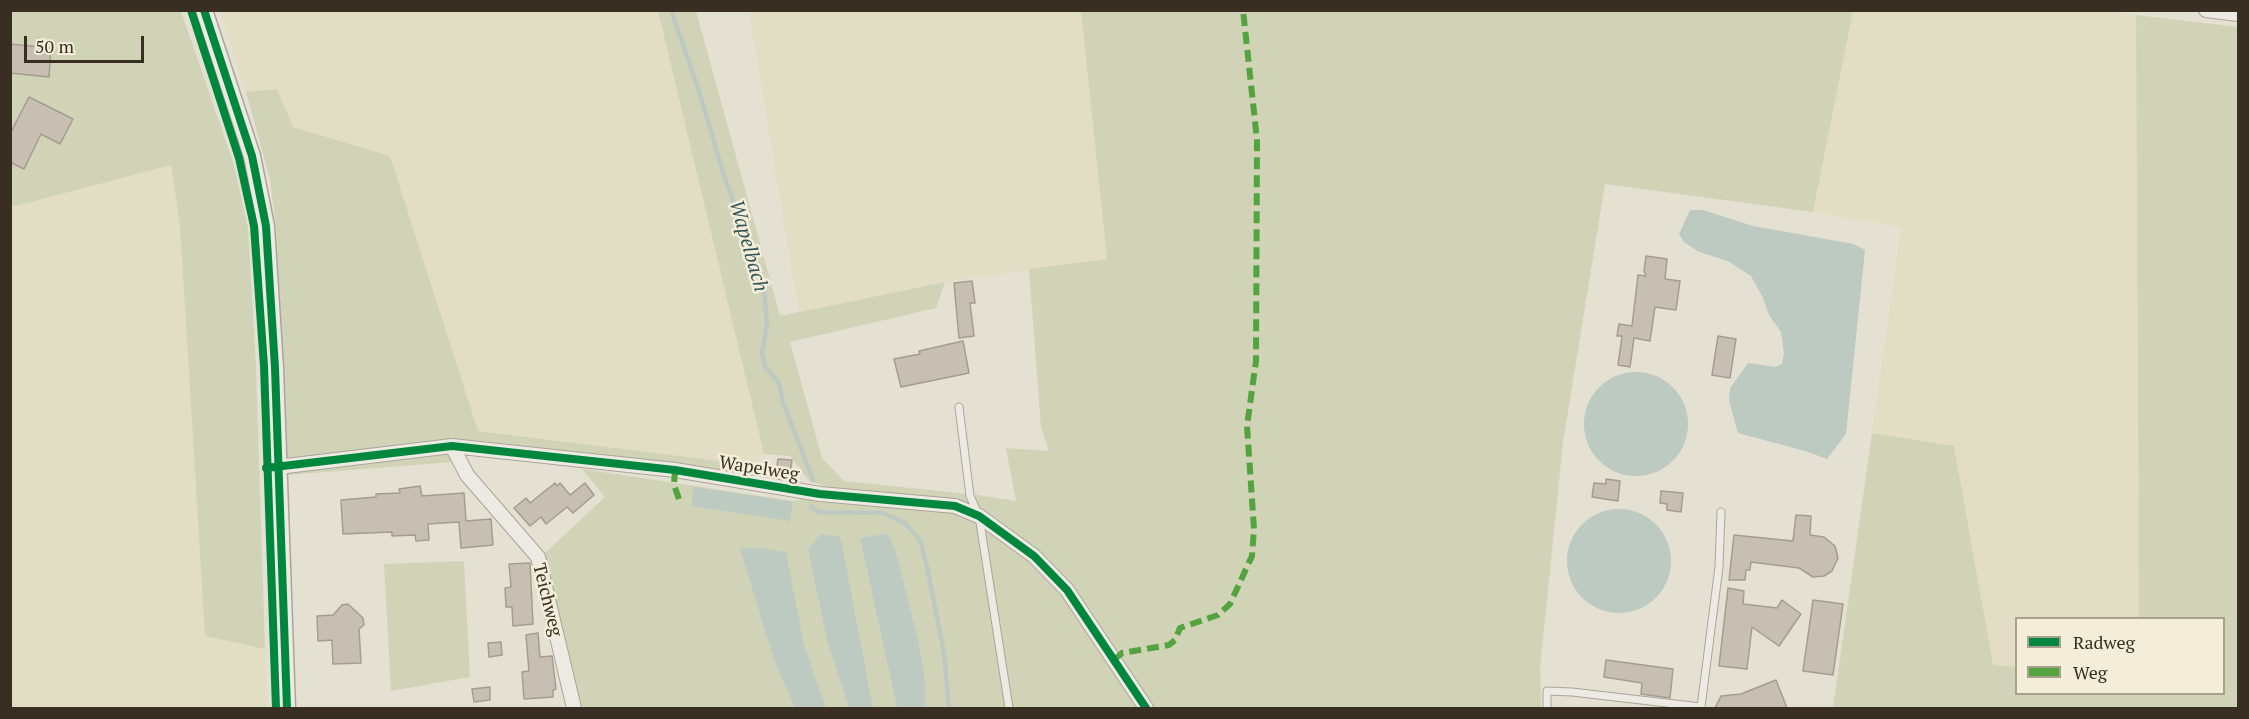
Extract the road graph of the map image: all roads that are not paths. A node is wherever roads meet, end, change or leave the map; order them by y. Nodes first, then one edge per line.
1 (204, 10) edge
2 (2206, 10) edge
3 (2238, 14) edge
4 (959, 407) dead end
5 (452, 446) junction
6 (278, 467) junction
7 (1720, 512) dead end
8 (979, 516) junction
9 (287, 708) edge
10 (574, 708) edge
11 (1009, 708) edge
12 (1146, 708) edge
13 (1547, 708) edge

1 - 6 street
2 - 3 street
4 - 8 lane
5 - 6 street, Wapelweg
5 - 8 street, Wapelweg
5 - 10 street, Teichweg
6 - 9 street
7 - 13 lane
8 - 11 lane
8 - 12 street, Wapelweg

